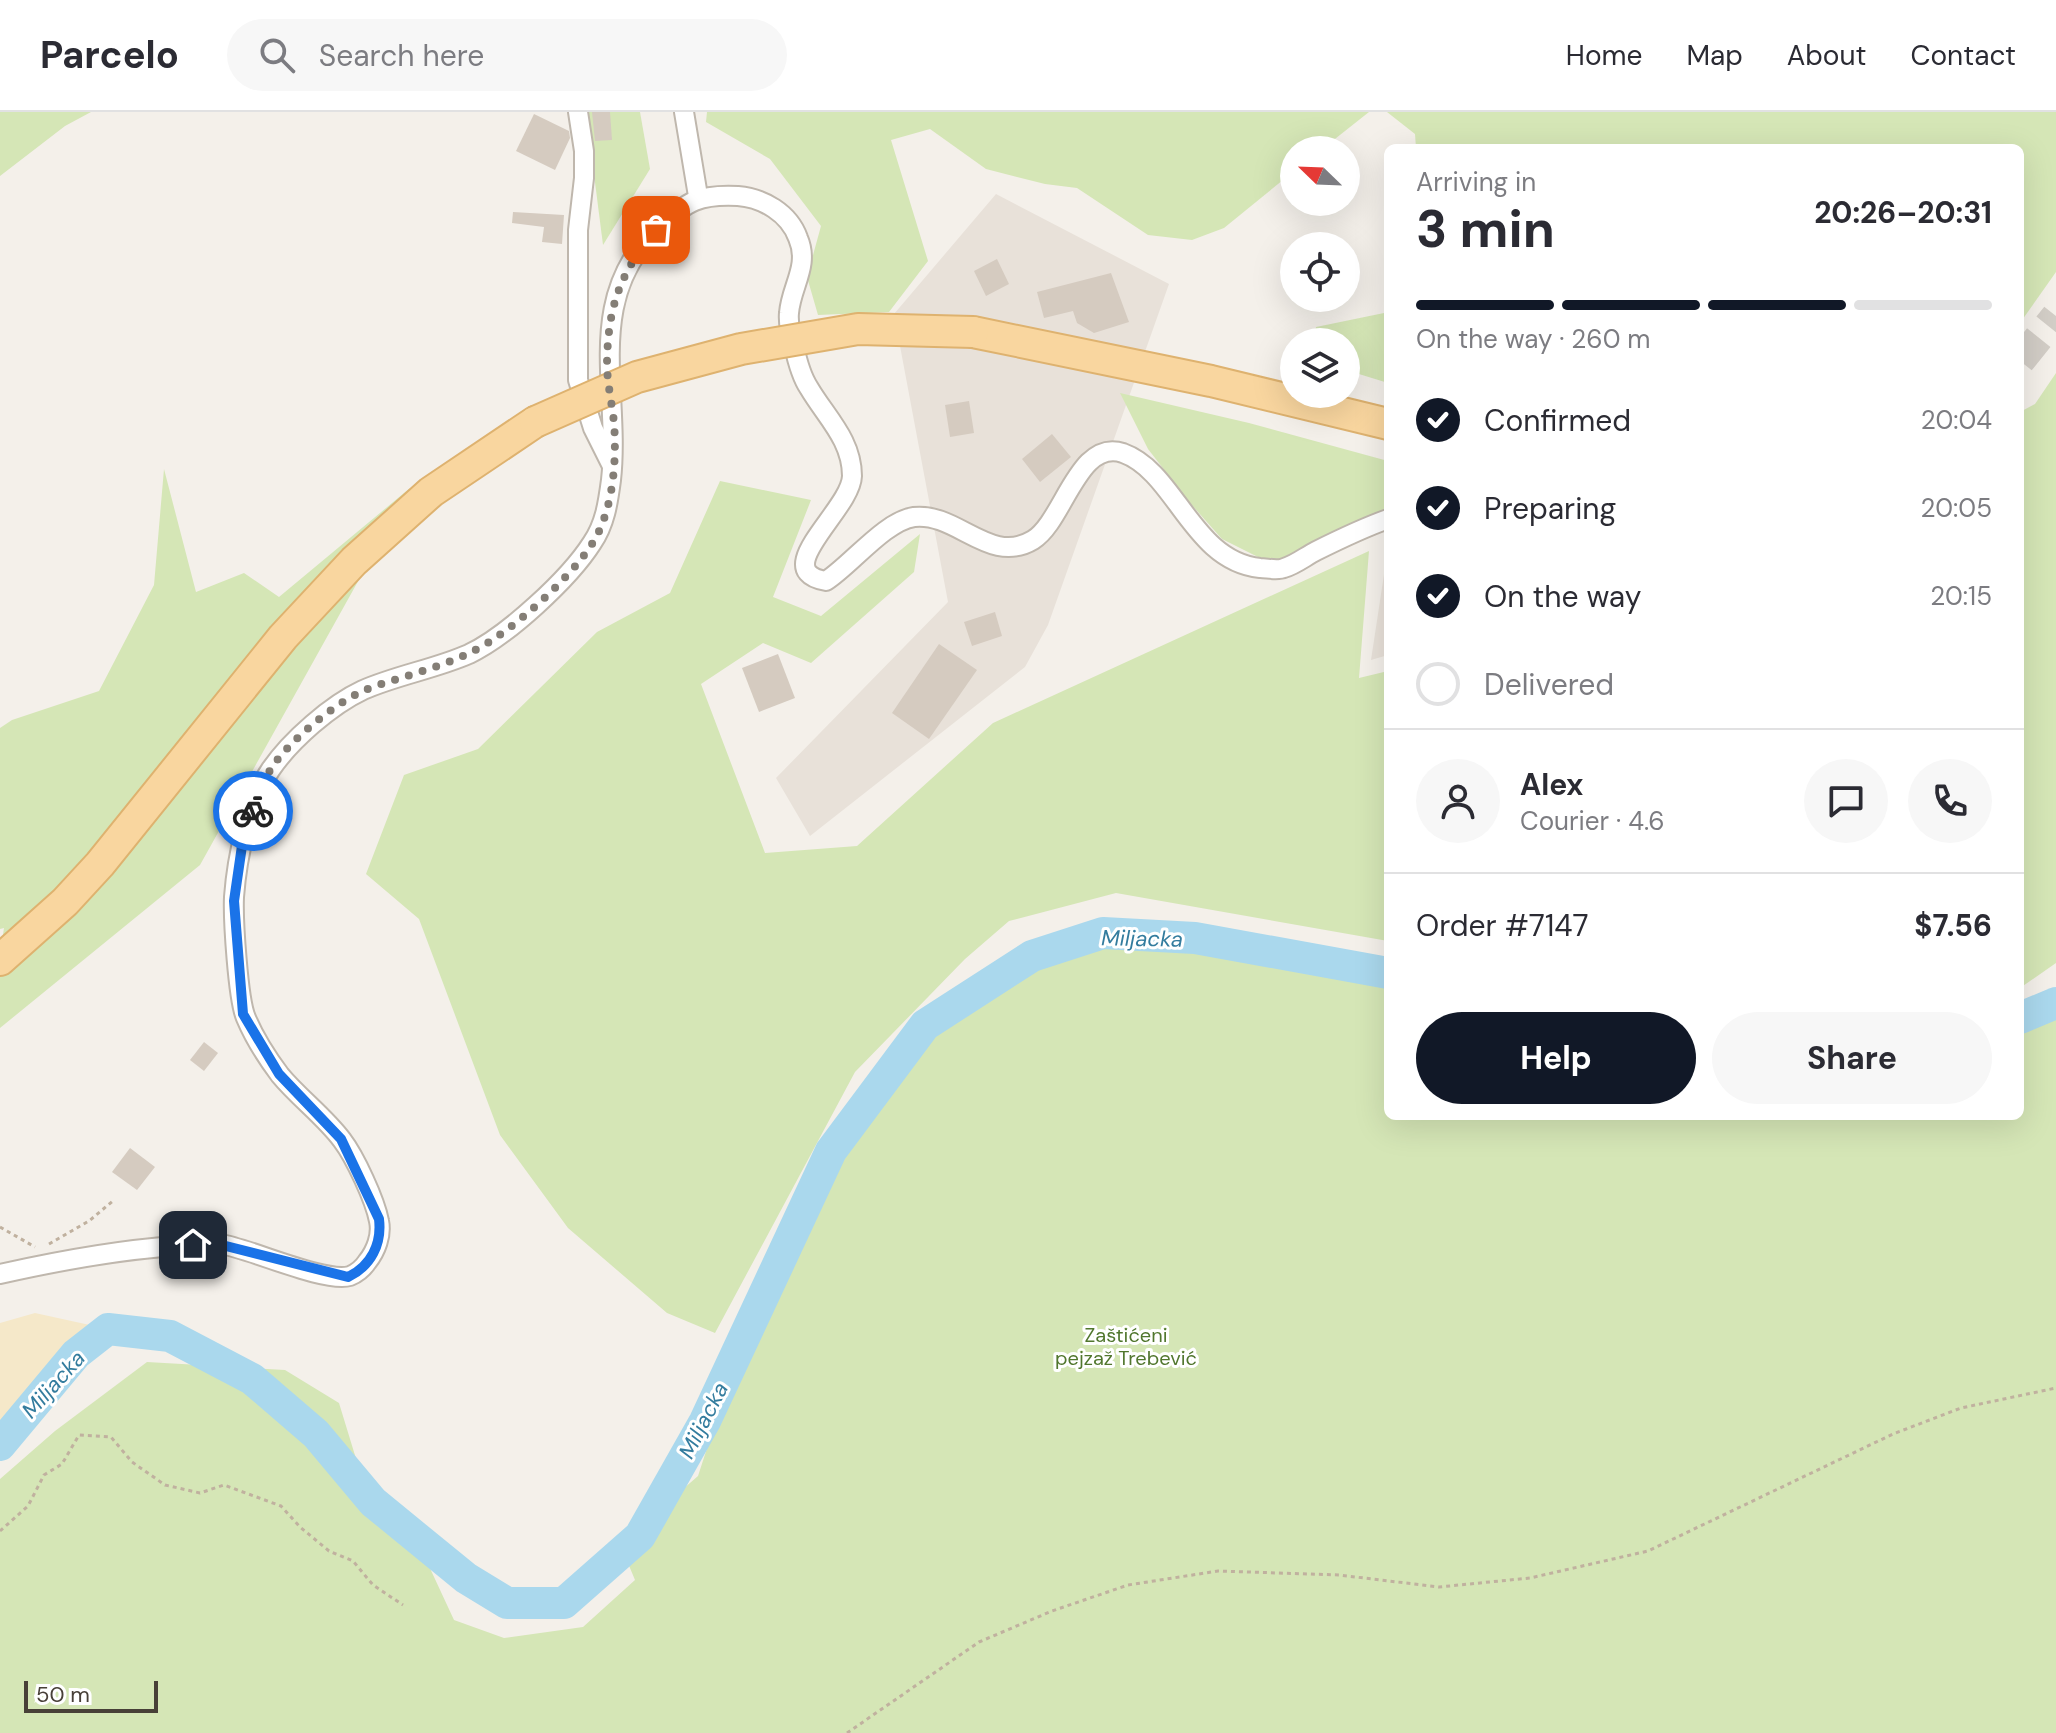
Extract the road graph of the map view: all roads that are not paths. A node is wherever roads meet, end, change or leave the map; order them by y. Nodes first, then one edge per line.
1 (578, 112) edge
2 (684, 112) edge
3 (698, 196) junction
4 (1384, 423) edge
5 (612, 467) junction
6 (1384, 521) edge
7 (0, 960) edge
8 (0, 1274) edge

1 - 5 street
2 - 3 street
3 - 5 street
3 - 6 street
4 - 7 main road, bridge
5 - 8 street

